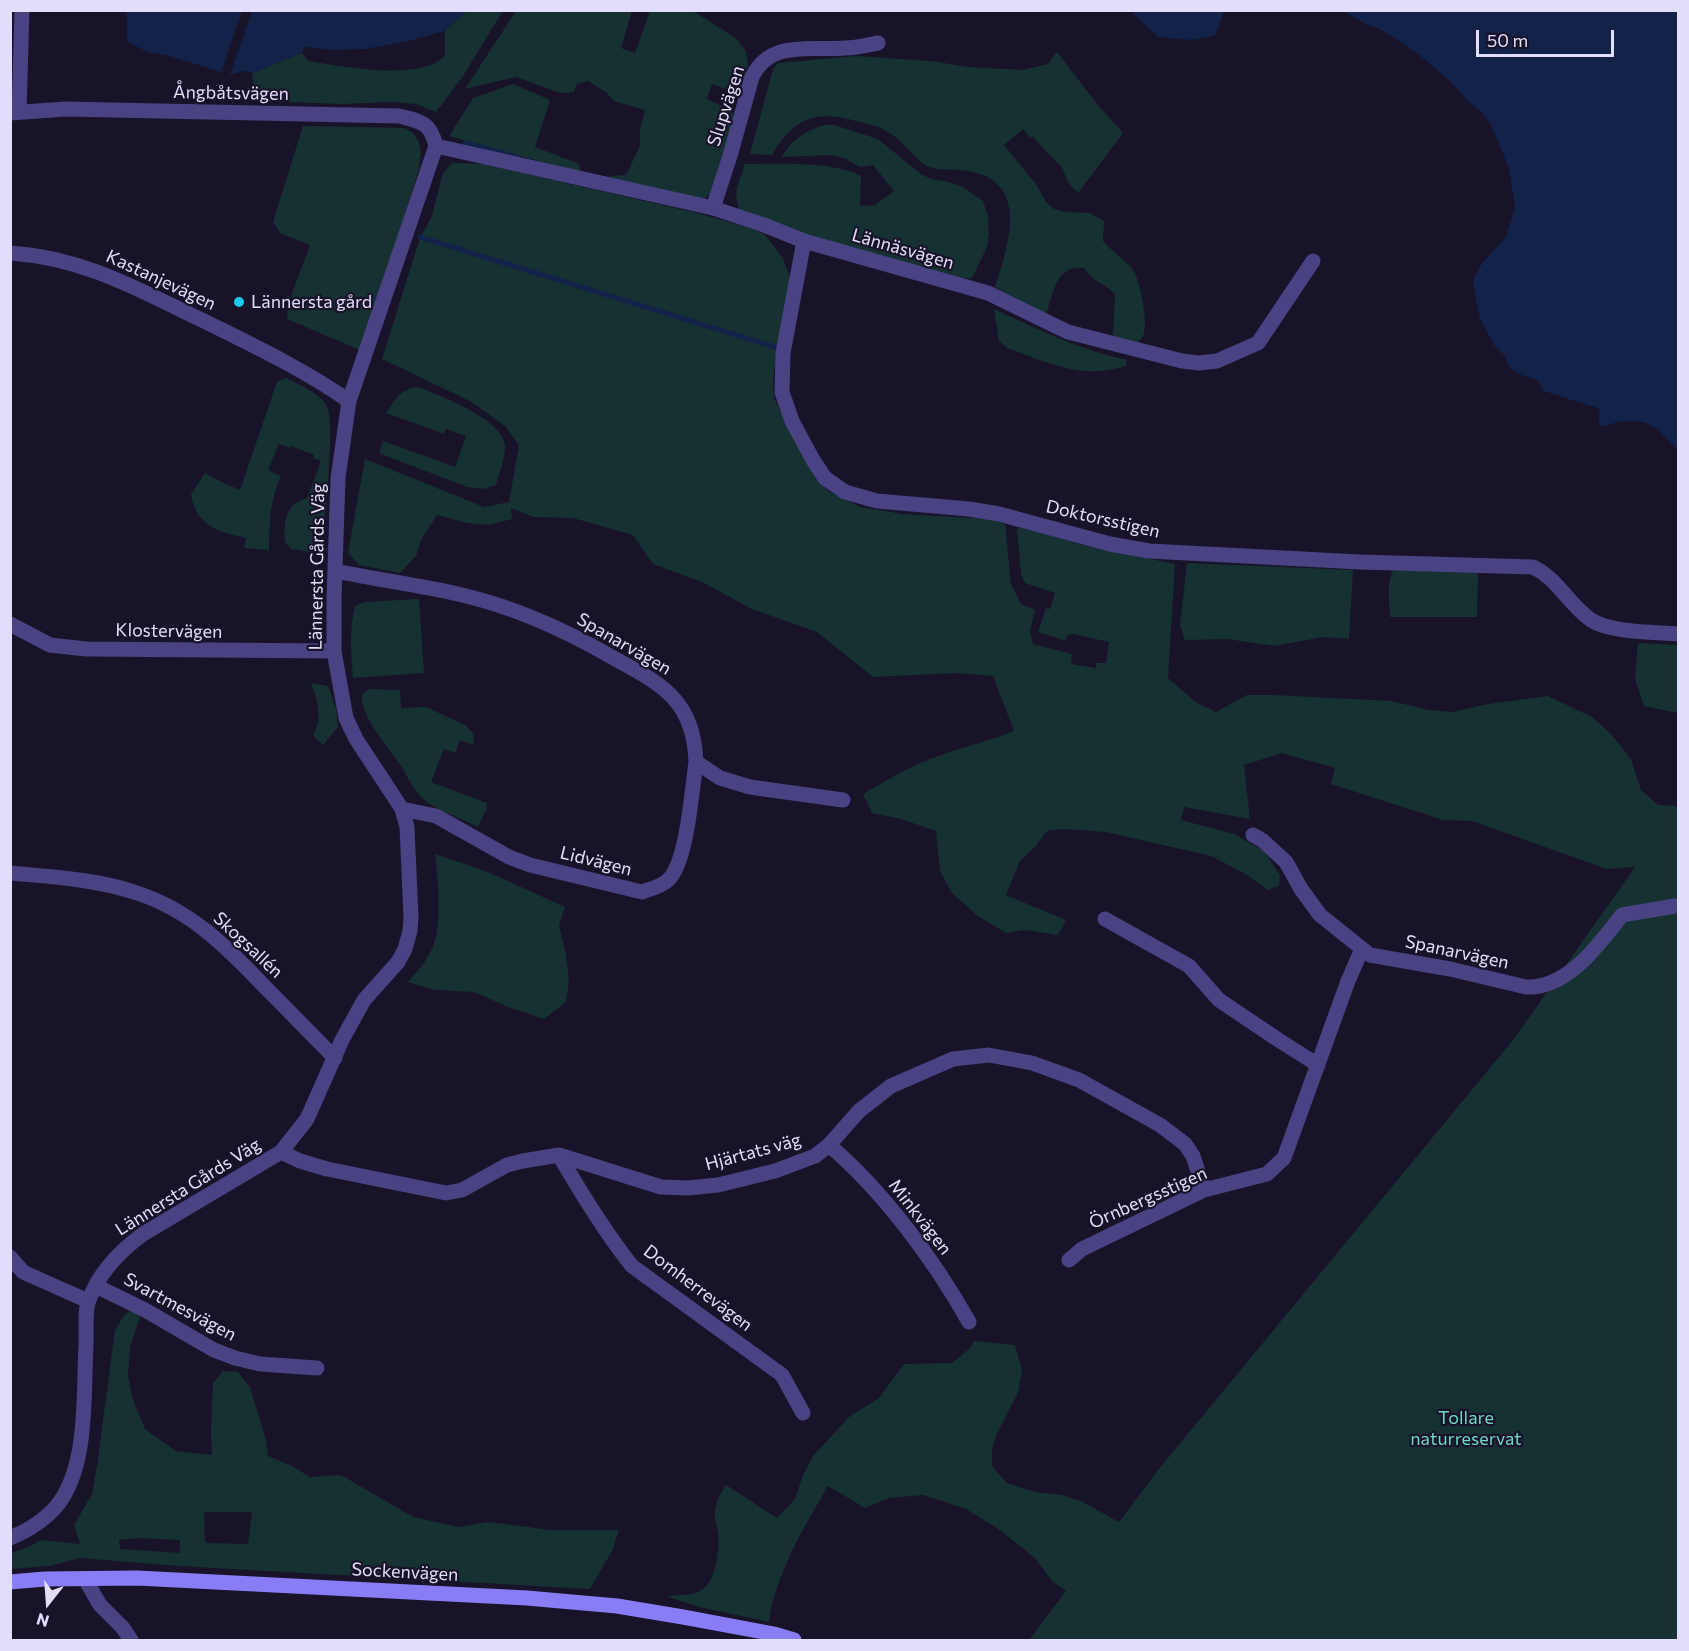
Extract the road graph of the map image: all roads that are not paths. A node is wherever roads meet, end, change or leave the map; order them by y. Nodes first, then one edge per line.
1 (22, 10) edge
2 (878, 43) dead end
3 (15, 112) edge
4 (436, 146) junction
5 (713, 208) junction
6 (804, 241) junction
7 (10, 254) edge
8 (1313, 261) dead end
9 (349, 401) junction
10 (336, 571) junction
11 (10, 624) edge
12 (1678, 634) edge
13 (334, 651) junction
14 (696, 762) junction
15 (843, 800) dead end
16 (402, 809) junction
17 (1253, 836) dead end
18 (10, 873) edge
19 (1675, 906) dead end
20 (1105, 919) dead end
21 (1362, 949) junction
22 (335, 1058) junction
23 (1318, 1065) junction
24 (829, 1145) junction
25 (281, 1152) junction
26 (558, 1155) junction
27 (1204, 1190) junction
28 (10, 1257) edge
29 (1069, 1260) dead end
30 (96, 1286) junction
31 (88, 1301) junction
32 (969, 1322) dead end
33 (317, 1368) dead end
34 (803, 1413) dead end
35 (10, 1538) edge
36 (85, 1579) junction
37 (10, 1582) edge
38 (131, 1641) edge
39 (794, 1641) edge

1 - 3 street
2 - 5 street, Slupvägen
3 - 4 street, Ångbåtsvägen
4 - 5 street, Lännäsvägen
4 - 9 street, Lännersta Gårds Väg
5 - 6 street, Lännäsvägen
6 - 8 street, Lännäsvägen
6 - 12 street, Doktorsstigen
7 - 9 street, Kastanjevägen
9 - 10 street, Lännersta Gårds Väg
10 - 13 street, Lännersta Gårds Väg
10 - 14 street, Spanarvägen
11 - 13 street, Klostervägen
13 - 16 street, Lännersta Gårds Väg
14 - 15 street
14 - 16 street, Lidvägen
16 - 22 street, Lännersta Gårds Väg
17 - 21 street, Spanarvägen
18 - 22 street, Skogsallén
19 - 21 street, Spanarvägen
20 - 23 street
21 - 23 street, Örnbergsstigen
22 - 25 street, Lännersta Gårds Väg
23 - 27 street, Örnbergsstigen
24 - 26 street, Hjärtats väg
24 - 27 street, Hjärtats väg
24 - 32 street, Minkvägen
25 - 26 street, Hjärtats väg
25 - 30 street, Lännersta Gårds Väg
26 - 34 street, Domherrevägen
27 - 29 street, Örnbergsstigen
28 - 31 street
30 - 31 street, Lännersta Gårds Väg
30 - 33 street, Svartmesvägen
31 - 35 street, Lännersta Gårds Väg
36 - 37 street, Sockenvägen
36 - 38 street
36 - 39 street, Sockenvägen

